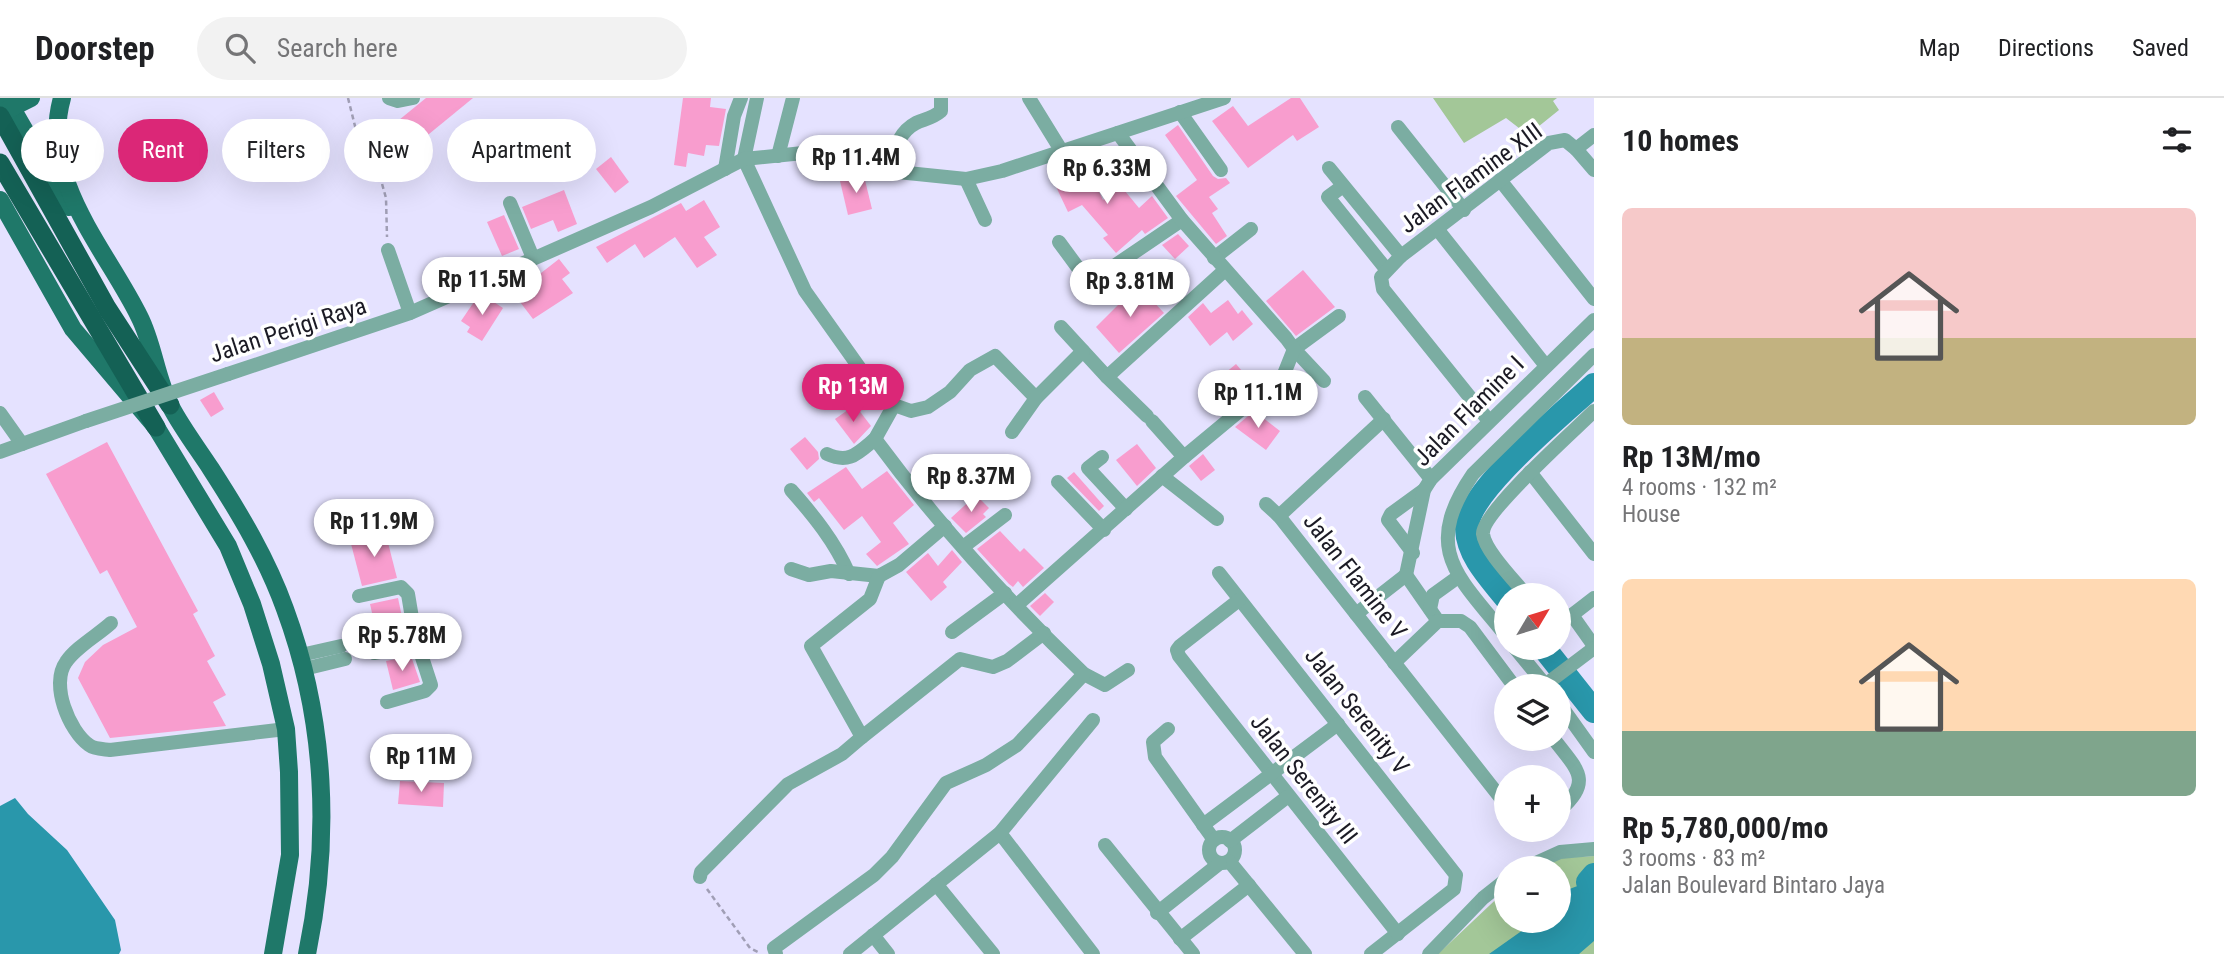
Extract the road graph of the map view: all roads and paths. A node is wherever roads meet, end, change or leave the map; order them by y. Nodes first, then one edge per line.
1 (31, 98) edge
2 (62, 98) edge
3 (348, 98) edge
4 (389, 98) edge
5 (412, 98) edge
6 (741, 98) edge
7 (757, 98) edge
8 (793, 98) edge
9 (941, 98) edge
10 (1029, 98) edge
11 (1224, 98) edge
12 (1207, 101) edge
13 (4, 109) edge
14 (1180, 113) junction
15 (1398, 127) dead end
16 (1118, 133) junction
17 (1594, 135) edge
18 (1576, 149) junction
19 (1061, 150) junction
20 (778, 156) junction
21 (744, 159) junction
22 (0, 163) edge
23 (1329, 168) dead end
24 (725, 169) junction
25 (1221, 170) dead end
26 (1594, 170) edge
27 (888, 171) junction
28 (966, 179) junction
29 (1500, 180) junction
30 (1343, 186) junction
31 (0, 201) edge
32 (510, 203) dead end
33 (1464, 210) junction
34 (985, 220) dead end
35 (1182, 220) junction
36 (1251, 229) dead end
37 (1438, 230) junction
38 (1059, 242) dead end
39 (96, 245) junction
40 (388, 250) joint
41 (1401, 256) junction
42 (533, 258) junction
43 (1214, 258) junction
44 (1224, 270) junction
45 (1384, 275) junction
46 (1594, 299) edge
47 (99, 312) junction
48 (410, 313) junction
49 (1339, 316) dead end
50 (1594, 320) edge
51 (1061, 327) dead end
52 (1294, 349) junction
53 (1083, 351) junction
54 (1594, 355) edge
55 (1546, 366) junction
56 (1107, 377) junction
57 (1324, 381) dead end
58 (1365, 397) dead end
59 (1036, 398) junction
60 (170, 405) junction
61 (894, 405) junction
62 (0, 413) edge
63 (1384, 419) junction
64 (1489, 421) junction
65 (1591, 421) edge
66 (156, 427) junction
67 (1012, 432) dead end
68 (875, 439) junction
69 (22, 444) junction
70 (0, 452) edge
71 (827, 454) dead end
72 (1102, 457) dead end
73 (1184, 457) junction
74 (1530, 472) junction
75 (1162, 476) junction
76 (1058, 482) dead end
77 (1428, 485) junction
78 (791, 490) dead end
79 (1266, 504) dead end
80 (1126, 509) junction
81 (1004, 515) dead end
82 (1279, 516) junction
83 (1217, 519) dead end
84 (945, 526) junction
85 (1104, 530) junction
86 (963, 547) junction
87 (1413, 553) junction
88 (1594, 554) edge
89 (791, 569) dead end
90 (1219, 573) dead end
91 (849, 574) junction
92 (1406, 575) junction
93 (879, 576) junction
94 (1458, 577) junction
95 (1516, 583) edge
96 (1005, 593) junction
97 (359, 596) dead end
98 (1594, 598) edge
99 (1239, 600) junction
100 (1017, 605) junction
101 (1434, 608) junction
102 (1356, 614) junction
103 (1572, 615) joint
104 (1494, 621) edge
105 (111, 623) dead end
106 (952, 632) dead end
107 (1044, 633) junction
108 (370, 638) dead end
109 (1594, 647) edge
110 (343, 652) dead end
111 (374, 653) dead end
112 (1526, 660) edge
113 (302, 662) junction
114 (1394, 663) junction
115 (1128, 670) dead end
116 (1084, 674) junction
117 (1505, 674) edge
118 (1540, 674) edge
119 (1560, 674) edge
120 (387, 702) dead end
121 (1093, 720) dead end
122 (1571, 720) edge
123 (1338, 724) junction
124 (286, 729) junction
125 (1168, 729) dead end
126 (862, 737) junction
127 (1563, 751) edge
128 (1594, 752) edge
129 (1269, 774) junction
130 (1494, 790) edge
131 (1287, 797) junction
132 (1571, 801) edge
133 (1203, 825) junction
134 (1000, 833) junction
135 (1214, 840) junction
136 (1230, 841) junction
137 (1105, 845) dead end
138 (1594, 849) edge
139 (1551, 856) edge
140 (1225, 862) junction
141 (700, 877) joint
142 (936, 884) junction
143 (1249, 886) junction
144 (1494, 889) edge
145 (1157, 913) junction
146 (1398, 934) junction
147 (873, 935) junction
148 (1180, 939) junction
149 (775, 951) edge
150 (273, 954) edge
151 (307, 954) edge
152 (850, 954) edge
153 (888, 954) edge
154 (993, 954) edge
155 (1093, 954) edge
156 (1193, 954) edge
157 (1305, 954) edge
158 (1371, 954) edge
159 (1429, 954) edge

1 - 13 main road
2 - 39 main road
3 - 40 path
4 - 5 street
6 - 24 street
7 - 21 street
8 - 20 street
9 - 27 street
10 - 19 street
11 - 12 street, Jalan Perigi Raya
12 - 14 street, Jalan Perigi Raya
13 - 39 main road
13 - 47 highway
14 - 16 street, Jalan Perigi Raya
14 - 25 street
15 - 33 street
16 - 19 street, Jalan Perigi Raya
16 - 35 street
17 - 18 street, Jalan Flamine XIII
18 - 26 street
18 - 29 street, Jalan Flamine XIII
19 - 28 street, Jalan Perigi Raya
20 - 21 street, Jalan Perigi Raya
20 - 27 street, Jalan Perigi Raya
21 - 24 street, Jalan Perigi Raya
21 - 61 street
22 - 47 highway
23 - 30 street
24 - 42 street, Jalan Perigi Raya
27 - 28 street, Jalan Perigi Raya
28 - 34 street
29 - 33 street, Jalan Flamine XIII
29 - 46 street
30 - 41 street
30 - 45 street
31 - 66 main road
32 - 42 street
33 - 37 street, Jalan Flamine XIII
35 - 38 street
35 - 43 street
36 - 43 street
37 - 41 street, Jalan Flamine XIII
37 - 55 street
39 - 60 main road
40 - 48 street
41 - 45 street, Jalan Flamine XIII
42 - 48 street, Jalan Perigi Raya
43 - 44 street
44 - 52 street
44 - 56 street
45 - 64 street
47 - 60 highway
47 - 66 highway
48 - 69 street, Jalan Perigi Raya, bridge
49 - 52 street
50 - 55 street, Jalan Flamine I
51 - 53 street
52 - 57 street
52 - 73 street
53 - 56 street
53 - 59 street
54 - 94 street
55 - 64 street, Jalan Flamine I
56 - 73 street
58 - 63 street
59 - 61 street
59 - 67 street
60 - 113 main road
61 - 68 street
62 - 69 street
63 - 77 street
63 - 82 street, Jalan Flamine V
64 - 77 street, Jalan Flamine I
65 - 74 street
66 - 124 main road
68 - 71 street
68 - 84 street
69 - 70 street, Jalan Perigi Raya
72 - 80 street
73 - 75 street
74 - 88 street
74 - 95 street
75 - 80 street
75 - 83 street
76 - 85 street
77 - 87 street, Jalan Flamine I
77 - 87 street
78 - 91 street
79 - 82 street, Jalan Flamine V
80 - 85 street
81 - 86 street
82 - 102 street, Jalan Flamine V
84 - 86 street
84 - 93 street
85 - 100 street
86 - 96 street
87 - 92 street, Jalan Flamine I
89 - 91 street
90 - 99 street, Jalan Serenity V
91 - 93 street
92 - 101 street
92 - 102 street
93 - 126 street
94 - 101 street
94 - 104 street
96 - 100 street
96 - 106 street
97 - 108 street
98 - 103 street
99 - 123 street, Jalan Serenity V
99 - 129 street, Jalan Serenity III
100 - 107 street
101 - 114 street
101 - 117 street
102 - 114 street, Jalan Flamine V
103 - 109 street
105 - 124 street
107 - 116 street
107 - 126 street
109 - 119 street
110 - 113 street
111 - 120 street
112 - 118 street
113 - 151 main road
114 - 130 street, Jalan Flamine V
115 - 116 street
116 - 149 street
121 - 134 street
122 - 128 street
123 - 129 street
123 - 146 street, Jalan Serenity V
124 - 150 main road
125 - 133 street
126 - 141 street
127 - 132 street
129 - 131 street, Jalan Serenity III
129 - 133 street
131 - 136 street
131 - 146 street, Jalan Serenity III
133 - 135 street
134 - 142 street
134 - 155 street
135 - 136 street
135 - 140 street
136 - 140 street
137 - 145 street
138 - 139 street
140 - 143 street
140 - 145 street
141 - 149 path
142 - 147 street
142 - 154 street
143 - 148 street
143 - 157 street
144 - 159 street
145 - 148 street
146 - 158 street
147 - 152 street
147 - 153 street
148 - 156 street

